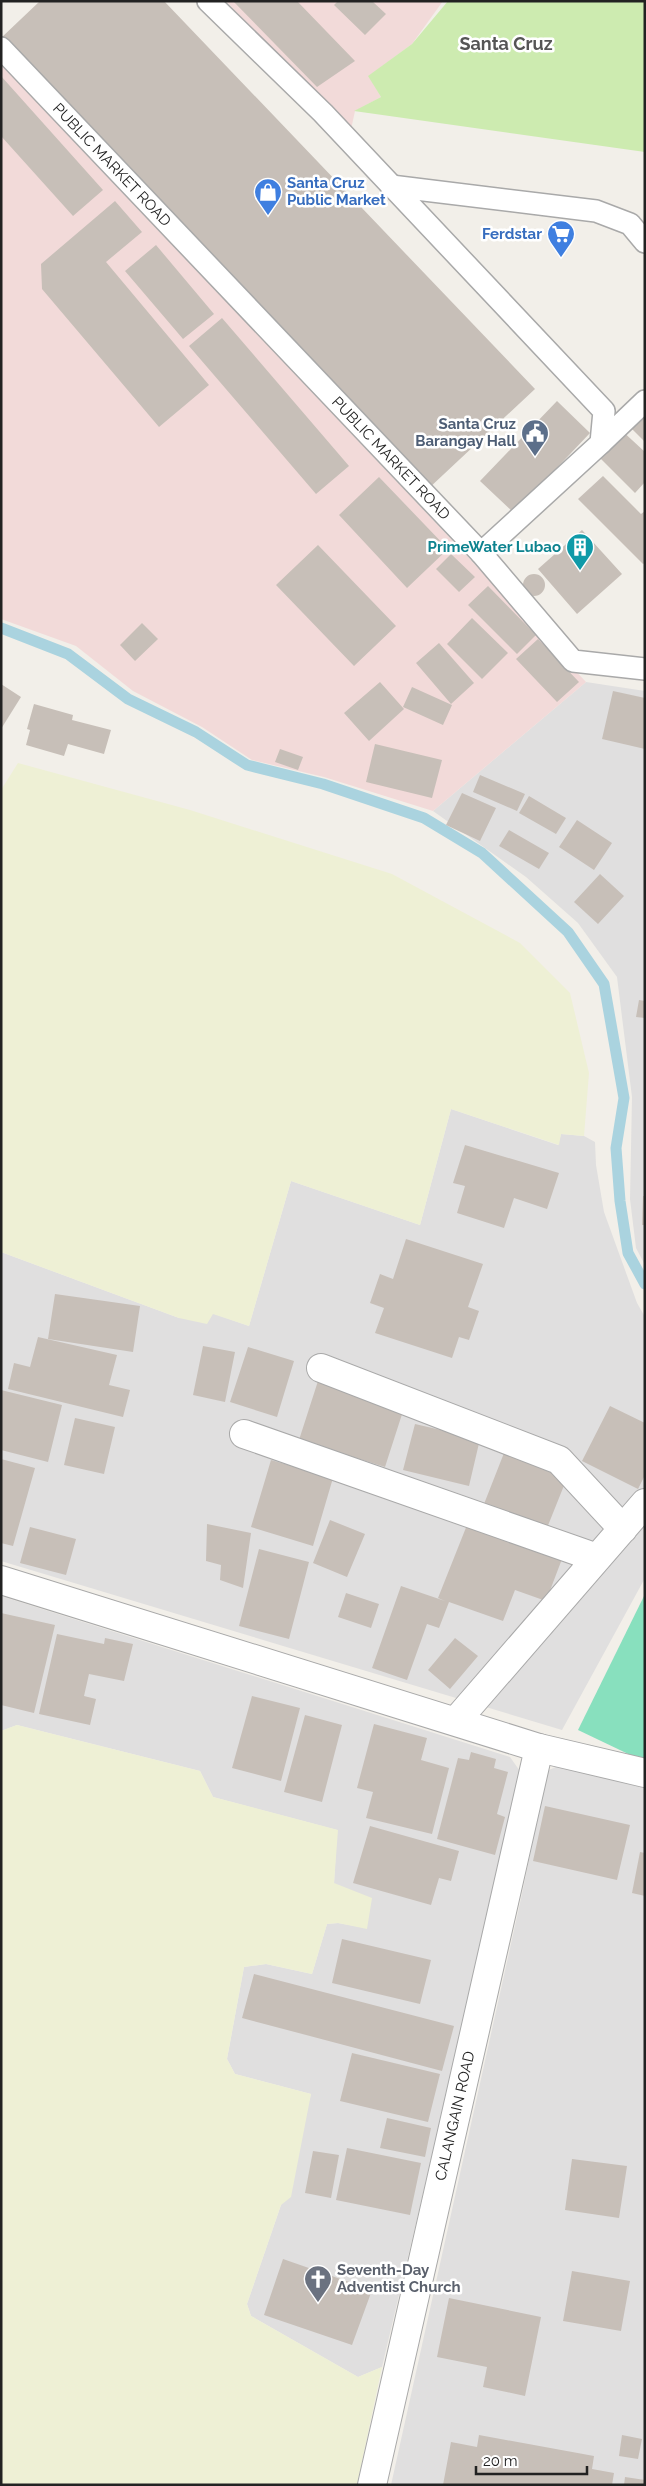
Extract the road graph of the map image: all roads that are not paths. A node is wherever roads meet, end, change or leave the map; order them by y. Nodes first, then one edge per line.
1 (208, 1) edge
2 (1, 48) edge
3 (391, 186) junction
4 (645, 242) edge
5 (645, 401) edge
6 (601, 443) junction
7 (480, 553) junction
8 (645, 669) edge
9 (321, 1368) dead end
10 (244, 1434) dead end
11 (645, 1503) edge
12 (623, 1529) junction
13 (597, 1558) junction
14 (1, 1580) edge
15 (456, 1721) junction
16 (539, 1748) junction
17 (645, 1773) edge
18 (372, 2485) edge

1 - 3 lane
2 - 7 lane, PUBLIC MARKET ROAD
3 - 4 lane
3 - 6 lane
5 - 6 lane
6 - 7 lane
7 - 8 lane, PUBLIC MARKET ROAD
9 - 12 street
10 - 13 street
11 - 12 street
12 - 13 street
13 - 15 street
14 - 15 street
15 - 16 street
16 - 17 street
16 - 18 street, CALANGAIN ROAD

